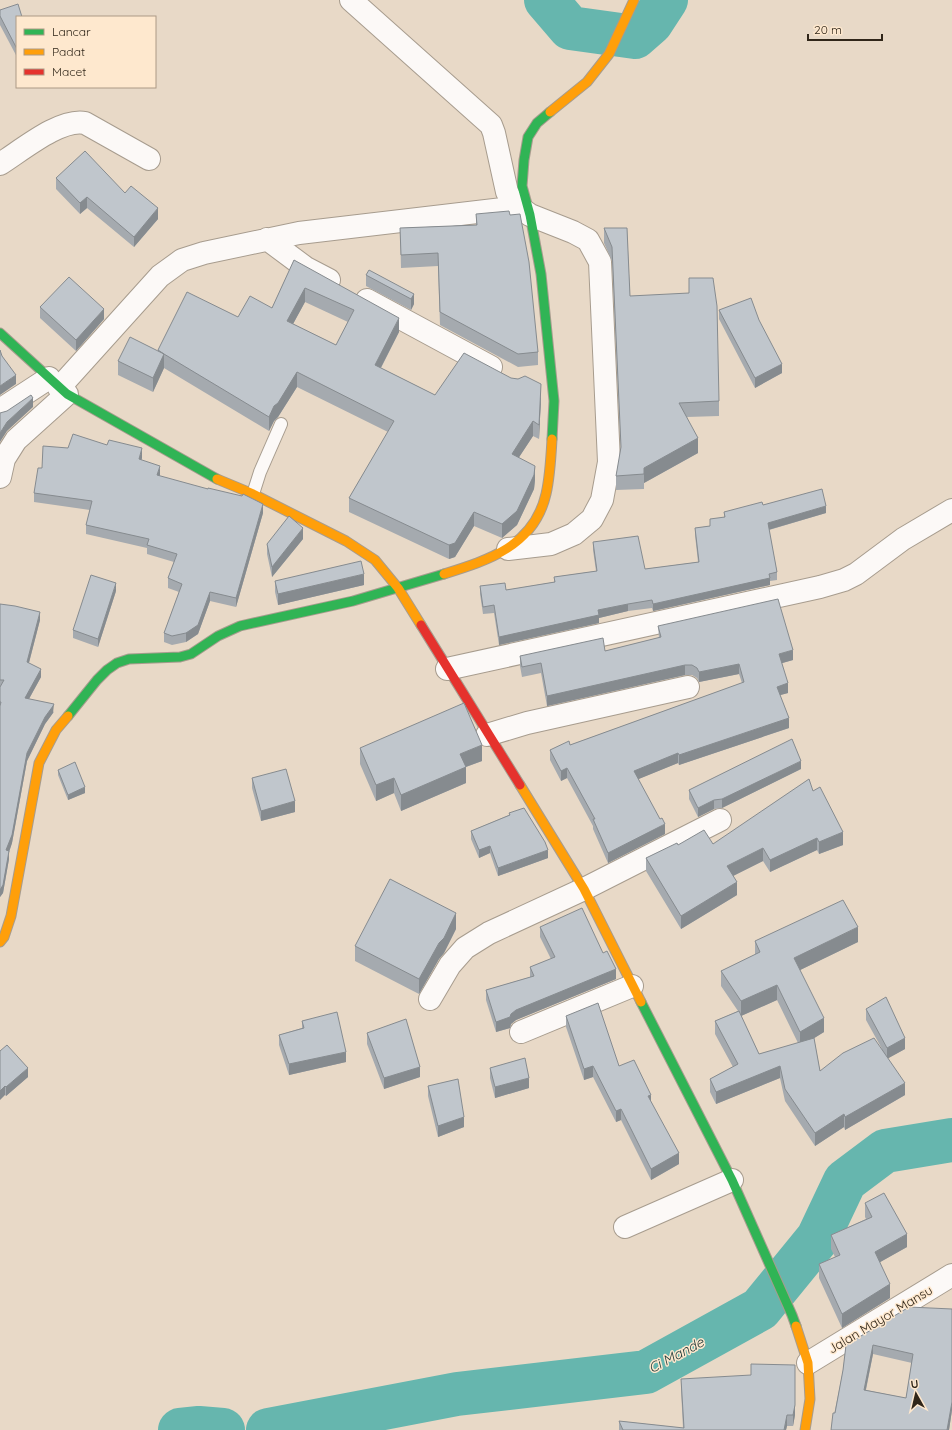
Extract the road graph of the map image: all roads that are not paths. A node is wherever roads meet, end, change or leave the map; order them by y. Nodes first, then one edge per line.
1 (351, 0) edge
2 (634, 0) edge
3 (149, 159) dead end
4 (0, 164) edge
5 (524, 211) junction
6 (267, 240) junction
7 (0, 333) edge
8 (510, 378) edge
9 (58, 387) junction
10 (0, 410) edge
11 (281, 424) dead end
12 (0, 477) edge
13 (253, 494) junction
14 (952, 510) edge
15 (508, 550) junction
16 (398, 588) junction
17 (448, 669) junction
18 (688, 687) dead end
19 (487, 735) junction
20 (720, 820) dead end
21 (584, 889) junction
22 (0, 942) edge
23 (632, 986) junction
24 (430, 999) dead end
25 (521, 1032) dead end
26 (732, 1180) junction
27 (625, 1227) dead end
28 (952, 1275) edge
29 (808, 1363) junction
30 (805, 1430) edge

1 - 5 street
2 - 5 main road
3 - 4 street
5 - 6 street
5 - 15 main road
5 - 15 street
6 - 8 street
6 - 9 street
7 - 9 main road
9 - 10 street
9 - 12 street
9 - 13 main road
11 - 13 lane
13 - 16 main road
14 - 17 street
15 - 16 main road
16 - 17 main road
16 - 22 main road
17 - 19 main road
18 - 19 street
19 - 21 main road
20 - 21 street
21 - 23 main road
21 - 24 street
23 - 25 street
23 - 26 main road
26 - 27 street
26 - 29 main road
28 - 29 street, Jalan Mayor Mansu
29 - 30 main road

